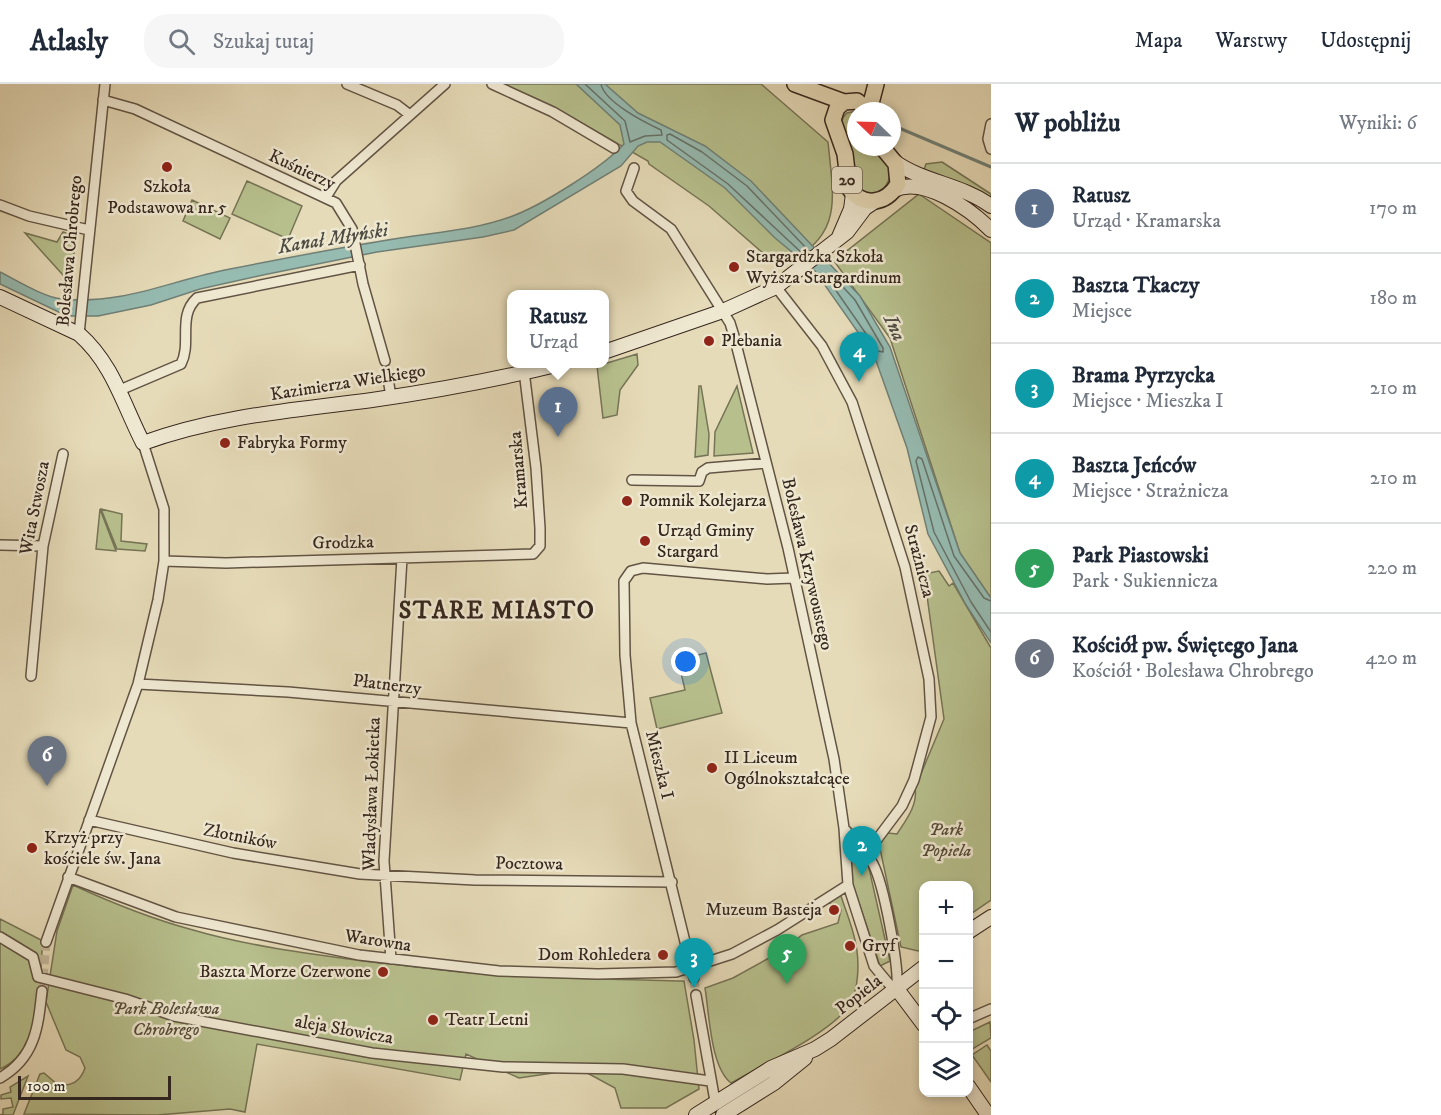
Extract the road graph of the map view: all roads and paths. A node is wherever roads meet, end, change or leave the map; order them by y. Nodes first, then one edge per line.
1 (105, 84) edge
2 (347, 84) edge
3 (445, 84) edge
4 (492, 84) edge
5 (867, 84) edge
6 (876, 84) edge
7 (797, 85) edge
8 (103, 100) junction
9 (848, 102) joint
10 (871, 102) edge
11 (847, 103) edge
12 (410, 115) junction
13 (833, 120) junction
14 (991, 124) edge
15 (614, 148) dead end
16 (991, 149) edge
17 (890, 156) edge
18 (895, 162) junction
19 (634, 168) dead end
20 (894, 190) junction
21 (853, 194) junction
22 (326, 197) junction
23 (874, 202) junction
24 (0, 205) edge
25 (991, 206) edge
26 (986, 222) edge
27 (89, 230) junction
28 (991, 230) edge
29 (838, 238) junction
30 (359, 262) junction
31 (776, 287) junction
32 (0, 297) edge
33 (723, 311) junction
34 (79, 334) junction
35 (609, 350) edge
36 (385, 361) tunnel mouth
37 (538, 368) edge
38 (524, 371) junction
39 (388, 378) tunnel mouth
40 (120, 390) junction
41 (392, 397) junction
42 (143, 443) junction
43 (63, 454) dead end
44 (766, 463) junction
45 (632, 480) dead end
46 (0, 545) edge
47 (43, 546) junction
48 (523, 555) joint
49 (402, 558) junction
50 (164, 561) junction
51 (794, 578) junction
52 (31, 676) dead end
53 (138, 684) junction
54 (391, 702) junction
55 (631, 723) junction
56 (89, 820) junction
57 (844, 828) junction
58 (866, 854) junction
59 (386, 876) junction
60 (68, 877) junction
61 (672, 882) junction
62 (848, 885) junction
63 (991, 917) edge
64 (973, 929) edge
65 (0, 937) edge
66 (46, 942) tunnel mouth
67 (391, 959) junction
68 (919, 971) edge
69 (693, 973) junction
70 (897, 989) junction
71 (42, 991) tunnel mouth
72 (696, 995) tunnel mouth
73 (991, 1009) edge
74 (973, 1017) edge
75 (919, 1018) edge
76 (815, 1049) junction
77 (0, 1078) edge
78 (711, 1081) junction
79 (743, 1085) junction
80 (973, 1092) edge
81 (715, 1101) junction
82 (747, 1101) junction
83 (698, 1113) edge
84 (725, 1115) edge
85 (741, 1115) edge
86 (988, 1115) edge

1 - 8 street, Bolesława Chrobrego
2 - 12 street
3 - 12 street
4 - 15 street
5 - 9 main road
6 - 10 main road, 20
7 - 9 main road, 20
7 - 13 main road, 20
8 - 22 street, Kuśnierzy
8 - 27 street, Bolesława Chrobrego
11 - 13 main road
12 - 22 street
13 - 21 main road, 20
14 - 16 street
17 - 18 main road
18 - 20 main road
18 - 25 street
19 - 33 street, Bolesława Krzywoustego
20 - 23 main road, 20
20 - 26 street
21 - 23 main road, 20
21 - 29 street
22 - 30 street, Kuśnierzy
23 - 29 street
24 - 27 street
26 - 28 street
27 - 34 street, Bolesława Chrobrego
29 - 31 street
30 - 36 street, Kuśnierzy
30 - 40 street
31 - 33 street
31 - 58 street, Strażnicza
32 - 34 street
33 - 35 street
33 - 44 street, Bolesława Krzywoustego
34 - 40 street, Bolesława Chrobrego
37 - 38 street, Kazimierza Wielkiego
38 - 41 street, Kazimierza Wielkiego
38 - 48 street, Kramarska
39 - 41 street
40 - 42 street, Bolesława Chrobrego
41 - 42 street, Kazimierza Wielkiego
42 - 50 street, Bolesława Chrobrego
43 - 47 street, Wita Stwosza
44 - 45 street
44 - 51 street, Bolesława Krzywoustego
46 - 47 street
47 - 52 street, Wita Stwosza
48 - 49 street, Grodzka
49 - 50 street, Grodzka
49 - 54 street, Władysława Łokietka
50 - 53 street, Bolesława Chrobrego
51 - 55 street, Mieszka I
51 - 57 street, Bolesława Krzywoustego
53 - 54 street, Płatnerzy
53 - 56 street, Bolesława Chrobrego
54 - 55 street, Płatnerzy
54 - 59 street, Władysława Łokietka
55 - 61 street, Mieszka I
56 - 59 street, Złotników
56 - 60 street, Bolesława Chrobrego
57 - 58 street
57 - 62 street, Bolesława Krzywoustego
58 - 70 street
59 - 61 street, Pocztowa
59 - 67 street, Władysława Łokietka
60 - 66 street, Bolesława Chrobrego
60 - 67 street, Warowna
61 - 69 street, Mieszka I
62 - 69 street, Warowna
62 - 70 street, Bolesława Krzywoustego
63 - 64 street
65 - 78 street, aleja Słowicza
67 - 69 street, Warowna
68 - 70 street, Popiela
70 - 75 street
70 - 76 street, Popiela
71 - 77 street
72 - 78 street
73 - 74 street
76 - 79 street, Popiela
76 - 82 street, Popiela
78 - 81 street
79 - 81 street, Popiela
79 - 84 street
80 - 86 street
81 - 83 street, Popiela
82 - 84 street, Popiela
82 - 85 street
83 - 84 street

